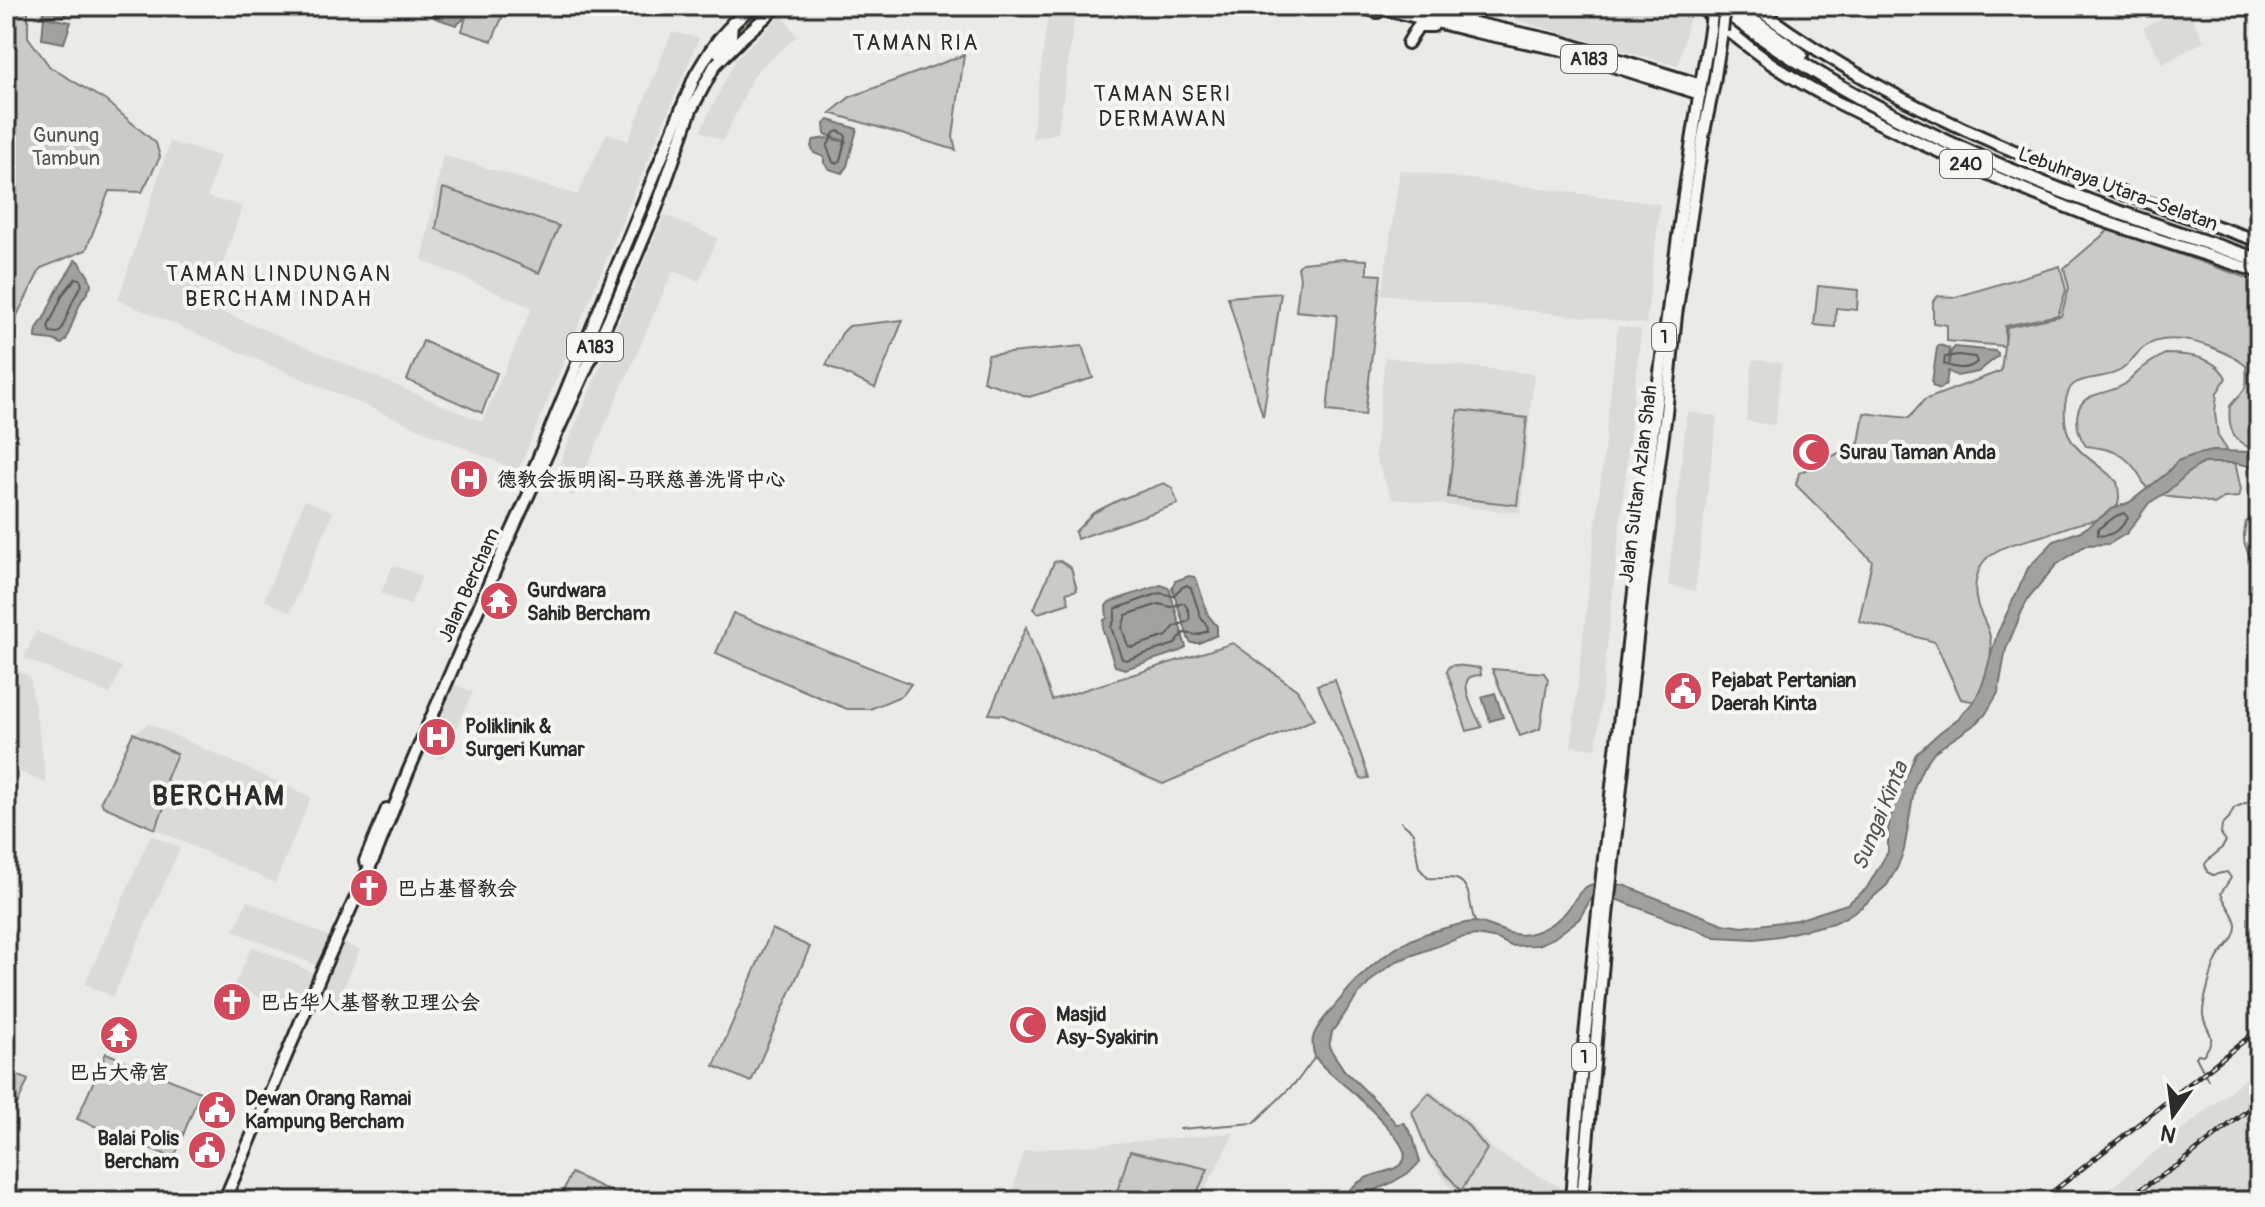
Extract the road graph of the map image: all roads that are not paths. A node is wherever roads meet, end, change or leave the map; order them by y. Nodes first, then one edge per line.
1 (754, 6) edge
2 (768, 6) edge
3 (778, 6) edge
4 (1359, 6) edge
5 (1372, 6) edge
6 (1386, 6) edge
7 (1699, 6) edge
8 (1719, 6) edge
9 (1732, 6) edge
10 (1754, 6) edge
11 (1766, 6) edge
12 (1407, 10) edge
13 (731, 27) junction
14 (1717, 30) junction
15 (1414, 32) junction
16 (1476, 32) junction
17 (1707, 44) junction
18 (1610, 58) junction
19 (1829, 58) junction
20 (705, 82) junction
21 (1676, 86) junction
22 (1702, 90) junction
23 (1708, 109) junction
24 (1694, 138) junction
25 (664, 152) junction
26 (656, 209) junction
27 (2259, 241) edge
28 (2259, 252) edge
29 (2259, 260) edge
30 (2259, 272) edge
31 (612, 283) junction
32 (597, 343) junction
33 (1607, 873) junction
34 (1602, 915) junction
35 (222, 1201) edge
36 (1571, 1201) edge
37 (1582, 1201) edge

1 - 13 main road, Jalan Bercham / A183
2 - 13 main road
3 - 20 main road, Jalan Bercham / A183
4 - 15 main road
5 - 12 main road, A183
6 - 12 main road
7 - 30 main road, 240
8 - 14 main road, Jalan Sultan Azlan Shah / 1, bridge
8 - 29 highway, Lebuhraya Utara–Selatan
9 - 28 highway, Lebuhraya Utara–Selatan
10 - 19 main road
11 - 19 main road
12 - 15 main road
12 - 16 main road, A183
12 - 18 main road, A183
13 - 20 main road
13 - 25 main road, Jalan Bercham / A183
14 - 17 main road, Jalan Sultan Azlan Shah / 1
14 - 22 main road
14 - 23 main road, Jalan Sultan Azlan Shah / 1
15 - 16 main road
16 - 21 main road, A183
17 - 18 main road
17 - 22 main road, Jalan Sultan Azlan Shah / 1
18 - 22 main road, A183
19 - 27 main road
20 - 26 main road, Jalan Bercham / A183
21 - 22 main road, A183
21 - 24 main road
22 - 23 main road
22 - 24 main road, Jalan Sultan Azlan Shah / 1
23 - 33 main road, Jalan Sultan Azlan Shah / 1
24 - 33 main road, Jalan Sultan Azlan Shah / 1
25 - 26 main road
25 - 31 main road, Jalan Bercham / A183
26 - 32 main road, Jalan Bercham / A183
31 - 32 main road
31 - 35 main road, Jalan Bercham / A183
32 - 35 main road, Jalan Bercham / A183
33 - 34 main road, 1
34 - 36 main road, 1
34 - 37 main road, 1

